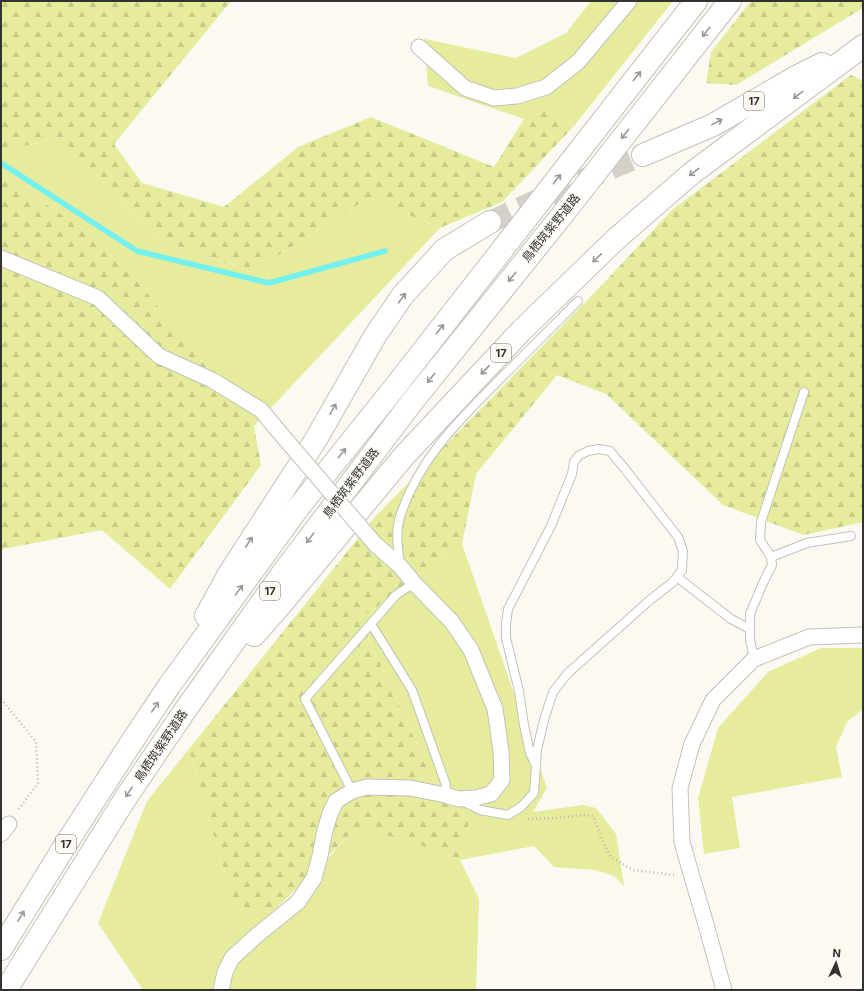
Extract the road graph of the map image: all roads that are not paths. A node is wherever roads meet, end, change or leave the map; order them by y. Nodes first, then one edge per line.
1 (629, 1) edge
2 (696, 1) edge
3 (730, 1) edge
4 (863, 43) edge
5 (863, 46) edge
6 (419, 47) dead end
7 (643, 155) tunnel mouth
8 (490, 222) tunnel mouth
9 (1, 258) edge
10 (578, 301) dead end
11 (804, 392) dead end
12 (851, 536) dead end
13 (771, 557) junction
14 (400, 566) junction
15 (677, 577) junction
16 (414, 583) junction
17 (371, 624) junction
18 (750, 629) junction
19 (863, 634) edge
20 (754, 659) junction
21 (169, 686) junction
22 (186, 709) junction
23 (536, 765) junction
24 (352, 791) junction
25 (452, 797) junction
26 (1, 949) edge
27 (6, 990) edge
28 (221, 990) edge
29 (724, 990) edge

1 - 6 street
21 -> 2 main road, 鳥栖筑紫野道路 / 17
3 -> 22 main road, 鳥栖筑紫野道路 / 17
7 -> 4 main road, 17
5 -> 22 main road, 17
21 -> 8 main road, 17
9 - 14 street, bridge
10 - 14 lane
11 - 13 lane
12 - 13 lane
13 - 18 lane
14 - 16 street
15 - 18 lane
15 - 23 lane
15 - 23 lane
16 - 17 lane
16 - 25 street
17 - 24 lane
17 - 25 lane
18 - 20 lane
19 - 20 street
20 - 29 street
26 -> 21 main road, 鳥栖筑紫野道路 / 17
22 -> 27 main road, 鳥栖筑紫野道路 / 17
23 - 25 lane
24 - 25 street
24 - 28 street

